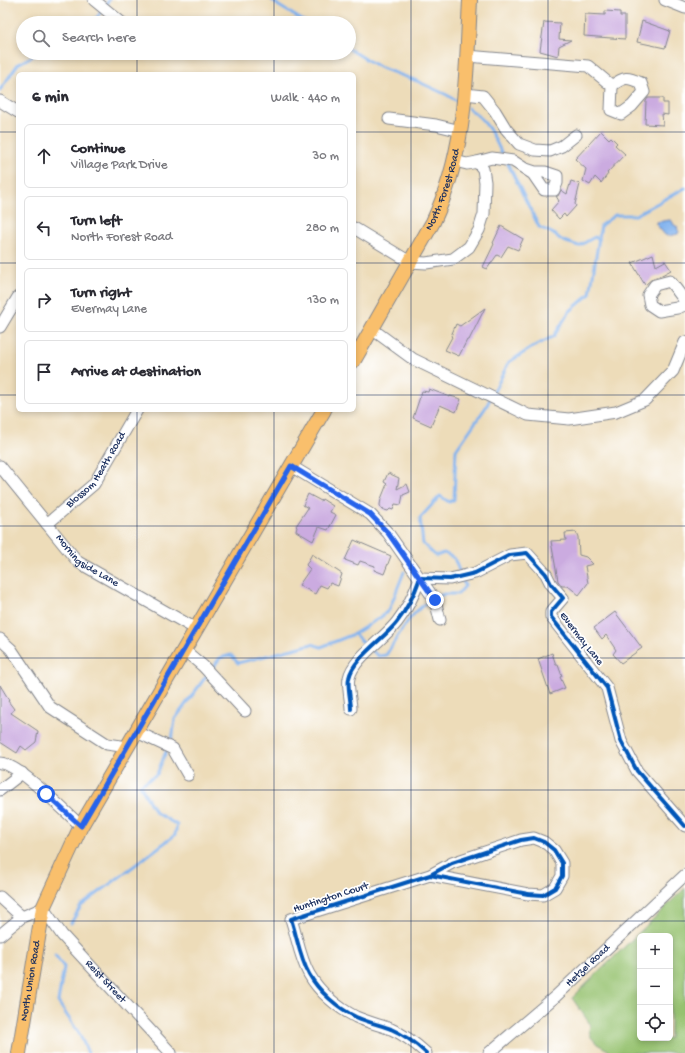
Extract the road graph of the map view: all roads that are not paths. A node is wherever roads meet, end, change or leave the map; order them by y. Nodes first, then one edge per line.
1 (94, 0) edge
2 (470, 0) edge
3 (665, 0) edge
4 (685, 8) edge
5 (113, 16) edge
6 (467, 56) junction
7 (612, 86) dead end
8 (465, 94) junction
9 (0, 101) edge
10 (16, 111) edge
11 (389, 119) dead end
12 (461, 130) junction
13 (576, 134) dead end
14 (455, 161) junction
15 (477, 162) junction
16 (526, 169) dead end
17 (356, 229) edge
18 (410, 262) junction
19 (16, 300) edge
20 (685, 301) edge
21 (685, 305) edge
22 (0, 327) edge
23 (372, 329) junction
24 (685, 342) edge
25 (356, 357) edge
26 (136, 412) edge
27 (323, 412) edge
28 (0, 466) edge
29 (291, 466) junction
30 (47, 524) junction
31 (420, 578) junction
32 (440, 620) dead end
33 (196, 629) junction
34 (0, 639) edge
35 (184, 650) junction
36 (351, 709) dead end
37 (245, 710) dead end
38 (137, 732) junction
39 (128, 747) junction
40 (0, 763) edge
41 (22, 773) junction
42 (188, 775) dead end
43 (0, 790) edge
44 (81, 826) junction
45 (685, 826) edge
46 (430, 875) junction
47 (685, 875) edge
48 (0, 897) edge
49 (44, 908) junction
50 (22, 917) junction
51 (0, 935) edge
52 (18, 1053) edge
53 (171, 1053) edge
54 (426, 1053) edge
55 (489, 1053) edge

1 - 5 street
2 - 6 main road, North Forest Road
3 - 4 street
6 - 7 street
6 - 8 main road, North Forest Road
8 - 12 main road, North Forest Road
8 - 13 street
9 - 10 street
11 - 12 street
12 - 14 main road, North Forest Road
14 - 15 street
14 - 18 main road, North Forest Road
15 - 16 street
15 - 18 street
17 - 18 street
18 - 23 main road, North Forest Road
19 - 22 street
20 - 21 street
23 - 24 street
23 - 25 main road, North Forest Road
26 - 30 street, Blossom Heath Road
27 - 29 main road
28 - 30 street, Morningside Lane
29 - 31 street
29 - 33 main road
30 - 33 street, Morningside Lane
31 - 32 street
31 - 36 street
31 - 45 street, Evermay Lane
33 - 35 main road
34 - 39 street
35 - 37 street
35 - 38 main road
38 - 39 main road
38 - 42 street
39 - 44 main road
40 - 41 street
41 - 43 street
41 - 44 street
44 - 49 main road
46 - 46 street, Huntington Court
46 - 54 street, Huntington Court
47 - 55 street, Hetzel Road
48 - 50 street
49 - 50 street
49 - 52 main road, North Union Road
49 - 53 street, Reist Street
50 - 51 street

